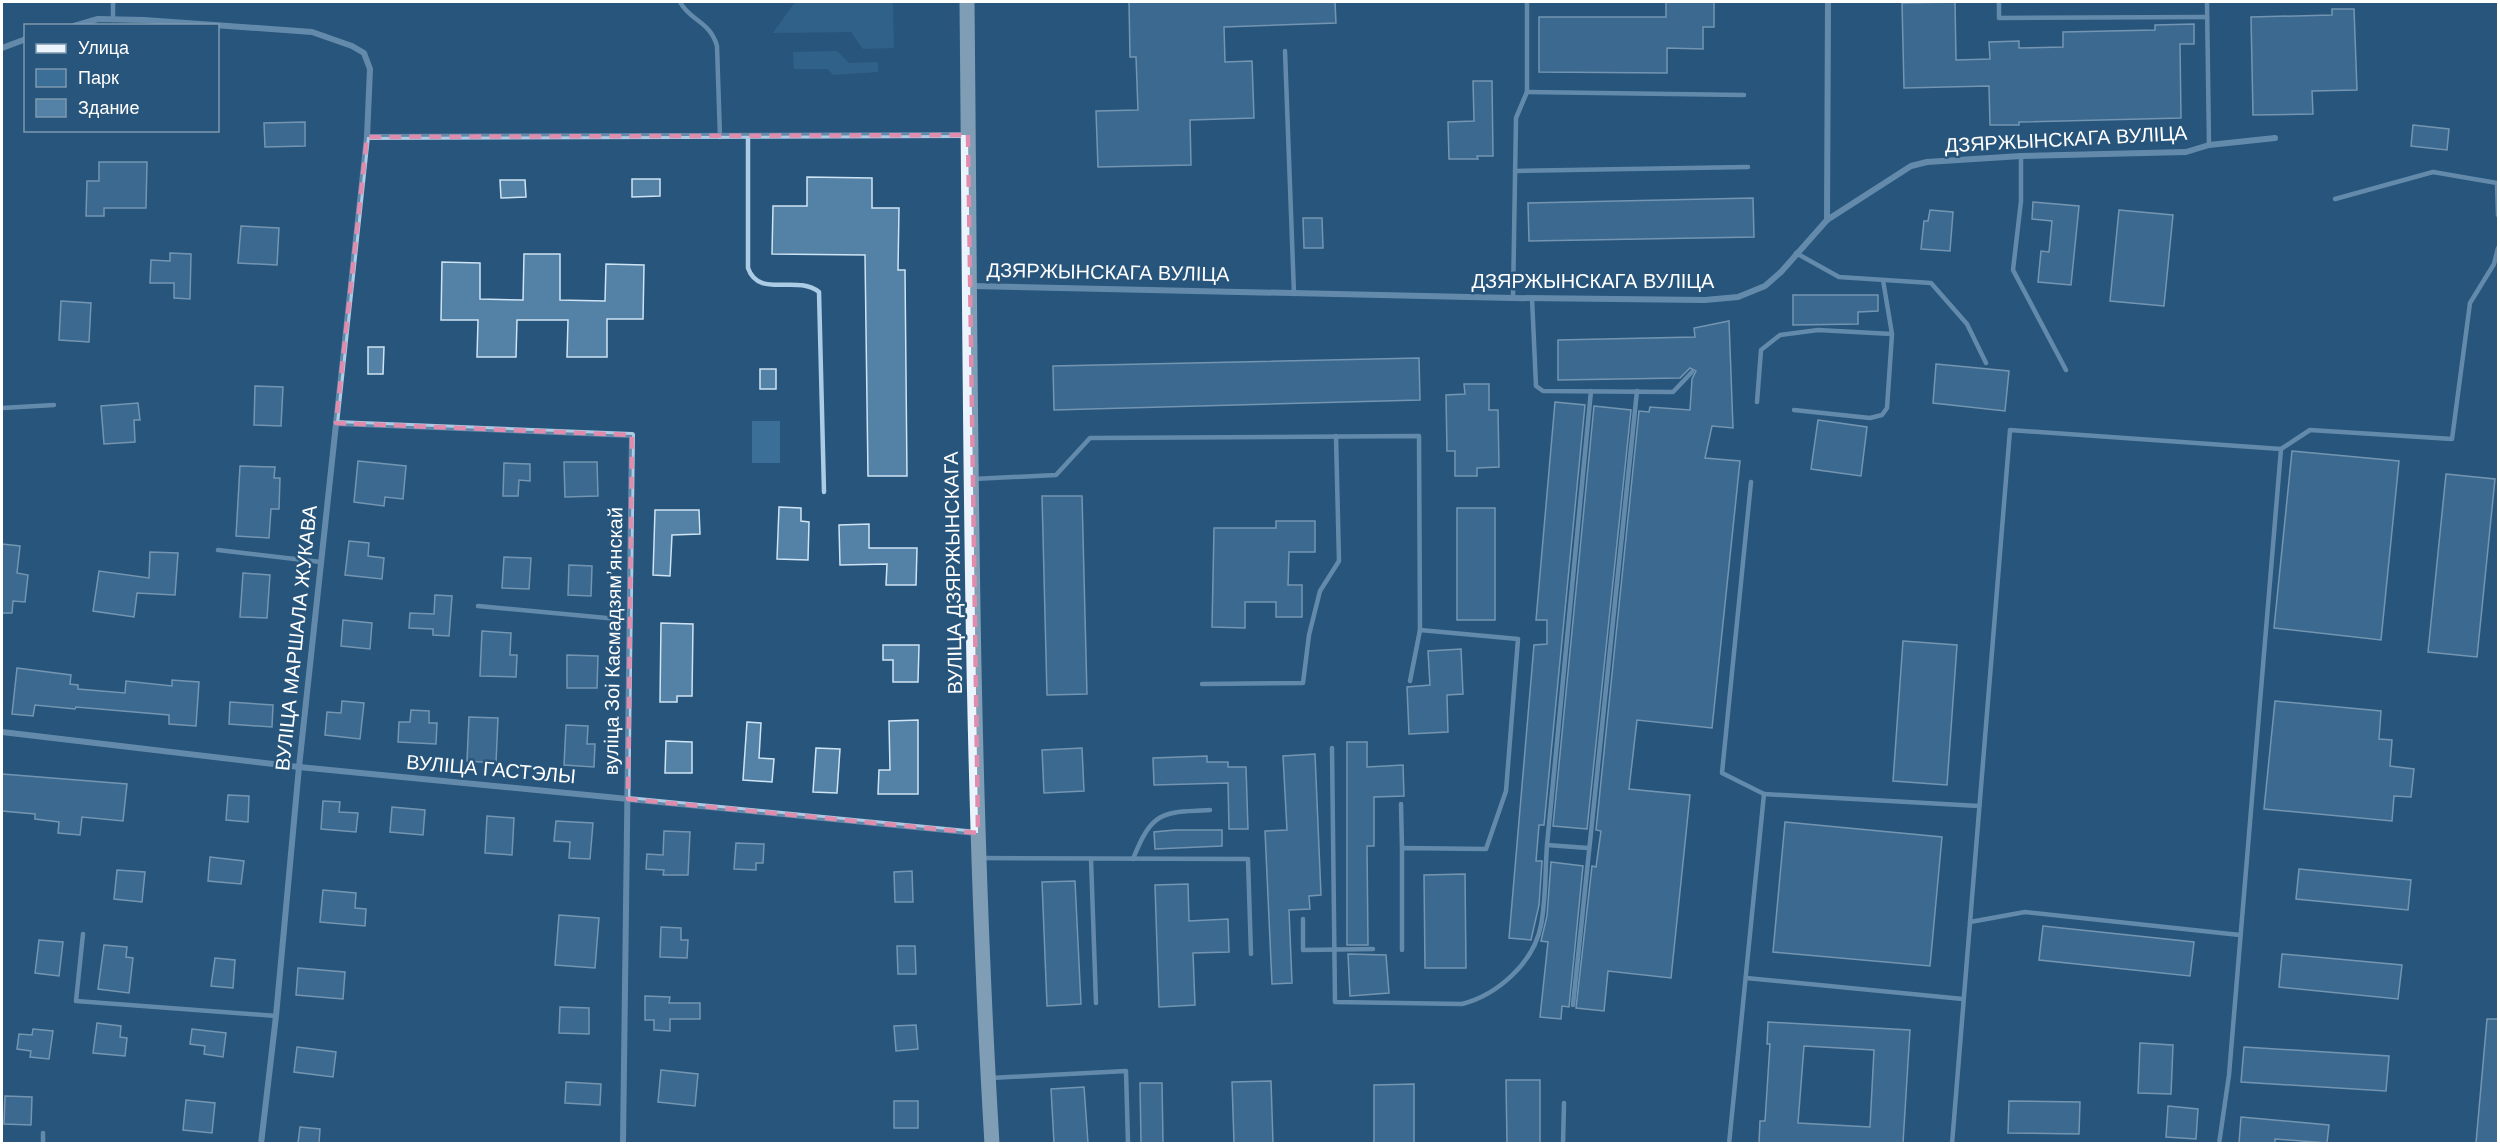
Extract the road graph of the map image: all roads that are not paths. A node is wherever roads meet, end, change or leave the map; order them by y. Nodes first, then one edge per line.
1 (113, 2) edge
2 (680, 2) edge
3 (967, 2) edge
4 (1527, 2) edge
5 (1828, 2) edge
6 (1999, 2) edge
7 (2207, 2) edge
8 (2207, 17) junction
9 (113, 20) junction
10 (81, 24) edge
11 (179, 24) edge
12 (219, 26) edge
13 (24, 40) edge
14 (2, 48) edge
15 (1285, 51) dead end
16 (1527, 92) junction
17 (1744, 95) dead end
18 (968, 135) junction
19 (367, 137) junction
20 (720, 137) junction
21 (748, 137) junction
22 (2275, 138) dead end
23 (2209, 145) junction
24 (2021, 156) junction
25 (1748, 167) dead end
26 (1515, 171) junction
27 (2335, 199) dead end
28 (2499, 214) edge
29 (1827, 220) junction
30 (2499, 248) edge
31 (1796, 253) junction
32 (1883, 280) junction
33 (970, 286) junction
34 (1294, 294) junction
35 (1513, 298) junction
36 (1533, 298) junction
37 (1892, 334) junction
38 (1986, 363) dead end
39 (2066, 370) dead end
40 (1692, 372) dead end
41 (1591, 391) junction
42 (1637, 392) junction
43 (1757, 402) dead end
44 (54, 405) dead end
45 (2, 408) edge
46 (1794, 410) dead end
47 (336, 423) junction
48 (1336, 436) junction
49 (2281, 449) junction
50 (973, 479) junction
51 (1751, 482) dead end
52 (824, 492) dead end
53 (218, 550) dead end
54 (321, 562) junction
55 (478, 606) dead end
56 (628, 620) junction
57 (1420, 630) junction
58 (1410, 681) dead end
59 (1202, 684) dead end
60 (2, 732) edge
61 (1332, 748) dead end
62 (299, 767) junction
63 (1764, 794) junction
64 (628, 799) junction
65 (1401, 804) dead end
66 (1979, 806) junction
67 (1210, 810) dead end
68 (978, 833) junction
69 (1547, 845) junction
70 (1402, 848) junction
71 (1588, 848) junction
72 (978, 858) junction
73 (1091, 859) junction
74 (1133, 859) junction
75 (1303, 919) dead end
76 (1970, 922) junction
77 (83, 934) dead end
78 (2240, 935) junction
79 (1373, 949) dead end
80 (1334, 950) junction
81 (1402, 950) dead end
82 (1251, 954) dead end
83 (1746, 978) junction
84 (1963, 999) junction
85 (1096, 1002) dead end
86 (1573, 1005) dead end
87 (276, 1016) junction
88 (988, 1078) junction
89 (1564, 1103) dead end
90 (43, 1133) dead end
91 (43, 1143) edge
92 (261, 1143) edge
93 (623, 1143) edge
94 (992, 1143) edge
95 (1128, 1143) edge
96 (1563, 1143) edge
97 (1729, 1143) edge
98 (1952, 1143) edge
99 (2219, 1143) edge

1 - 9 lane
2 - 20 lane
3 - 18 main road, ВУЛІЦА ДЗЯРЖЫНСКАГА
4 - 16 lane
5 - 29 street
6 - 8 lane
7 - 8 lane
8 - 23 lane
9 - 10 street, ВУЛІЦА МАРШАЛА ЖУКАВА
9 - 11 street, ВУЛІЦА МАРШАЛА ЖУКАВА
12 - 19 street, ВУЛІЦА МАРШАЛА ЖУКАВА
13 - 14 street
15 - 34 lane
16 - 17 lane
16 - 26 lane
18 - 21 street
18 - 33 main road, ВУЛІЦА ДЗЯРЖЫНСКАГА
19 - 20 street
19 - 47 street, ВУЛІЦА МАРШАЛА ЖУКАВА
20 - 21 street
21 - 52 lane
22 - 23 street, ДЗЯРЖЫНСКАГА ВУЛІЦА
23 - 24 street, ДЗЯРЖЫНСКАГА ВУЛІЦА
24 - 29 street, ДЗЯРЖЫНСКАГА ВУЛІЦА
24 - 39 lane
25 - 26 lane
26 - 35 lane
27 - 28 lane
29 - 31 street, ДЗЯРЖЫНСКАГА ВУЛІЦА
30 - 49 lane
31 - 32 lane
31 - 36 street, ДЗЯРЖЫНСКАГА ВУЛІЦА
32 - 37 lane
32 - 38 lane
33 - 34 street, ДЗЯРЖЫНСКАГА ВУЛІЦА
33 - 50 main road, ВУЛІЦА ДЗЯРЖЫНСКАГА
34 - 35 street, ДЗЯРЖЫНСКАГА ВУЛІЦА
35 - 36 street, ДЗЯРЖЫНСКАГА ВУЛІЦА
36 - 41 lane
37 - 43 lane
37 - 46 lane
40 - 42 lane
41 - 42 lane
41 - 69 lane
42 - 71 lane
44 - 45 lane
47 - 54 street, ВУЛІЦА МАРШАЛА ЖУКАВА
47 - 56 street, вуліца Зоі Касмадзямʼянскай
48 - 50 lane
48 - 57 lane
48 - 59 lane
49 - 66 lane
49 - 78 lane
50 - 68 main road, ВУЛІЦА ДЗЯРЖЫНСКАГА
51 - 63 lane
53 - 54 lane
54 - 62 street, ВУЛІЦА МАРШАЛА ЖУКАВА
55 - 56 lane
56 - 64 street, вуліца Зоі Касмадзямʼянскай
57 - 58 lane
57 - 70 lane
60 - 62 street, ВУЛІЦА ГАСТЭЛЫ
61 - 80 lane
62 - 64 street, ВУЛІЦА ГАСТЭЛЫ
62 - 87 street, ВУЛІЦА МАРШАЛА ЖУКАВА
63 - 66 lane
63 - 83 lane
64 - 68 street, ВУЛІЦА ГАСТЭЛЫ
64 - 93 street, вуліца Зоі Касмадзямʼянскай
65 - 70 lane
66 - 76 lane
67 - 74 lane
68 - 72 main road, ВУЛІЦА ДЗЯРЖЫНСКАГА
69 - 71 lane
69 - 80 lane
70 - 81 lane
71 - 86 lane
72 - 73 lane
72 - 88 main road, ВУЛІЦА ДЗЯРЖЫНСКАГА
73 - 74 lane
73 - 85 lane
74 - 82 lane
75 - 80 lane
76 - 78 lane
76 - 84 lane
77 - 87 lane
78 - 99 lane
79 - 80 lane
83 - 84 lane
83 - 97 lane
84 - 98 lane
87 - 92 street, ВУЛІЦА МАРШАЛА ЖУКАВА
88 - 94 main road, ВУЛІЦА ДЗЯРЖЫНСКАГА
88 - 95 lane
89 - 96 lane
90 - 91 lane

